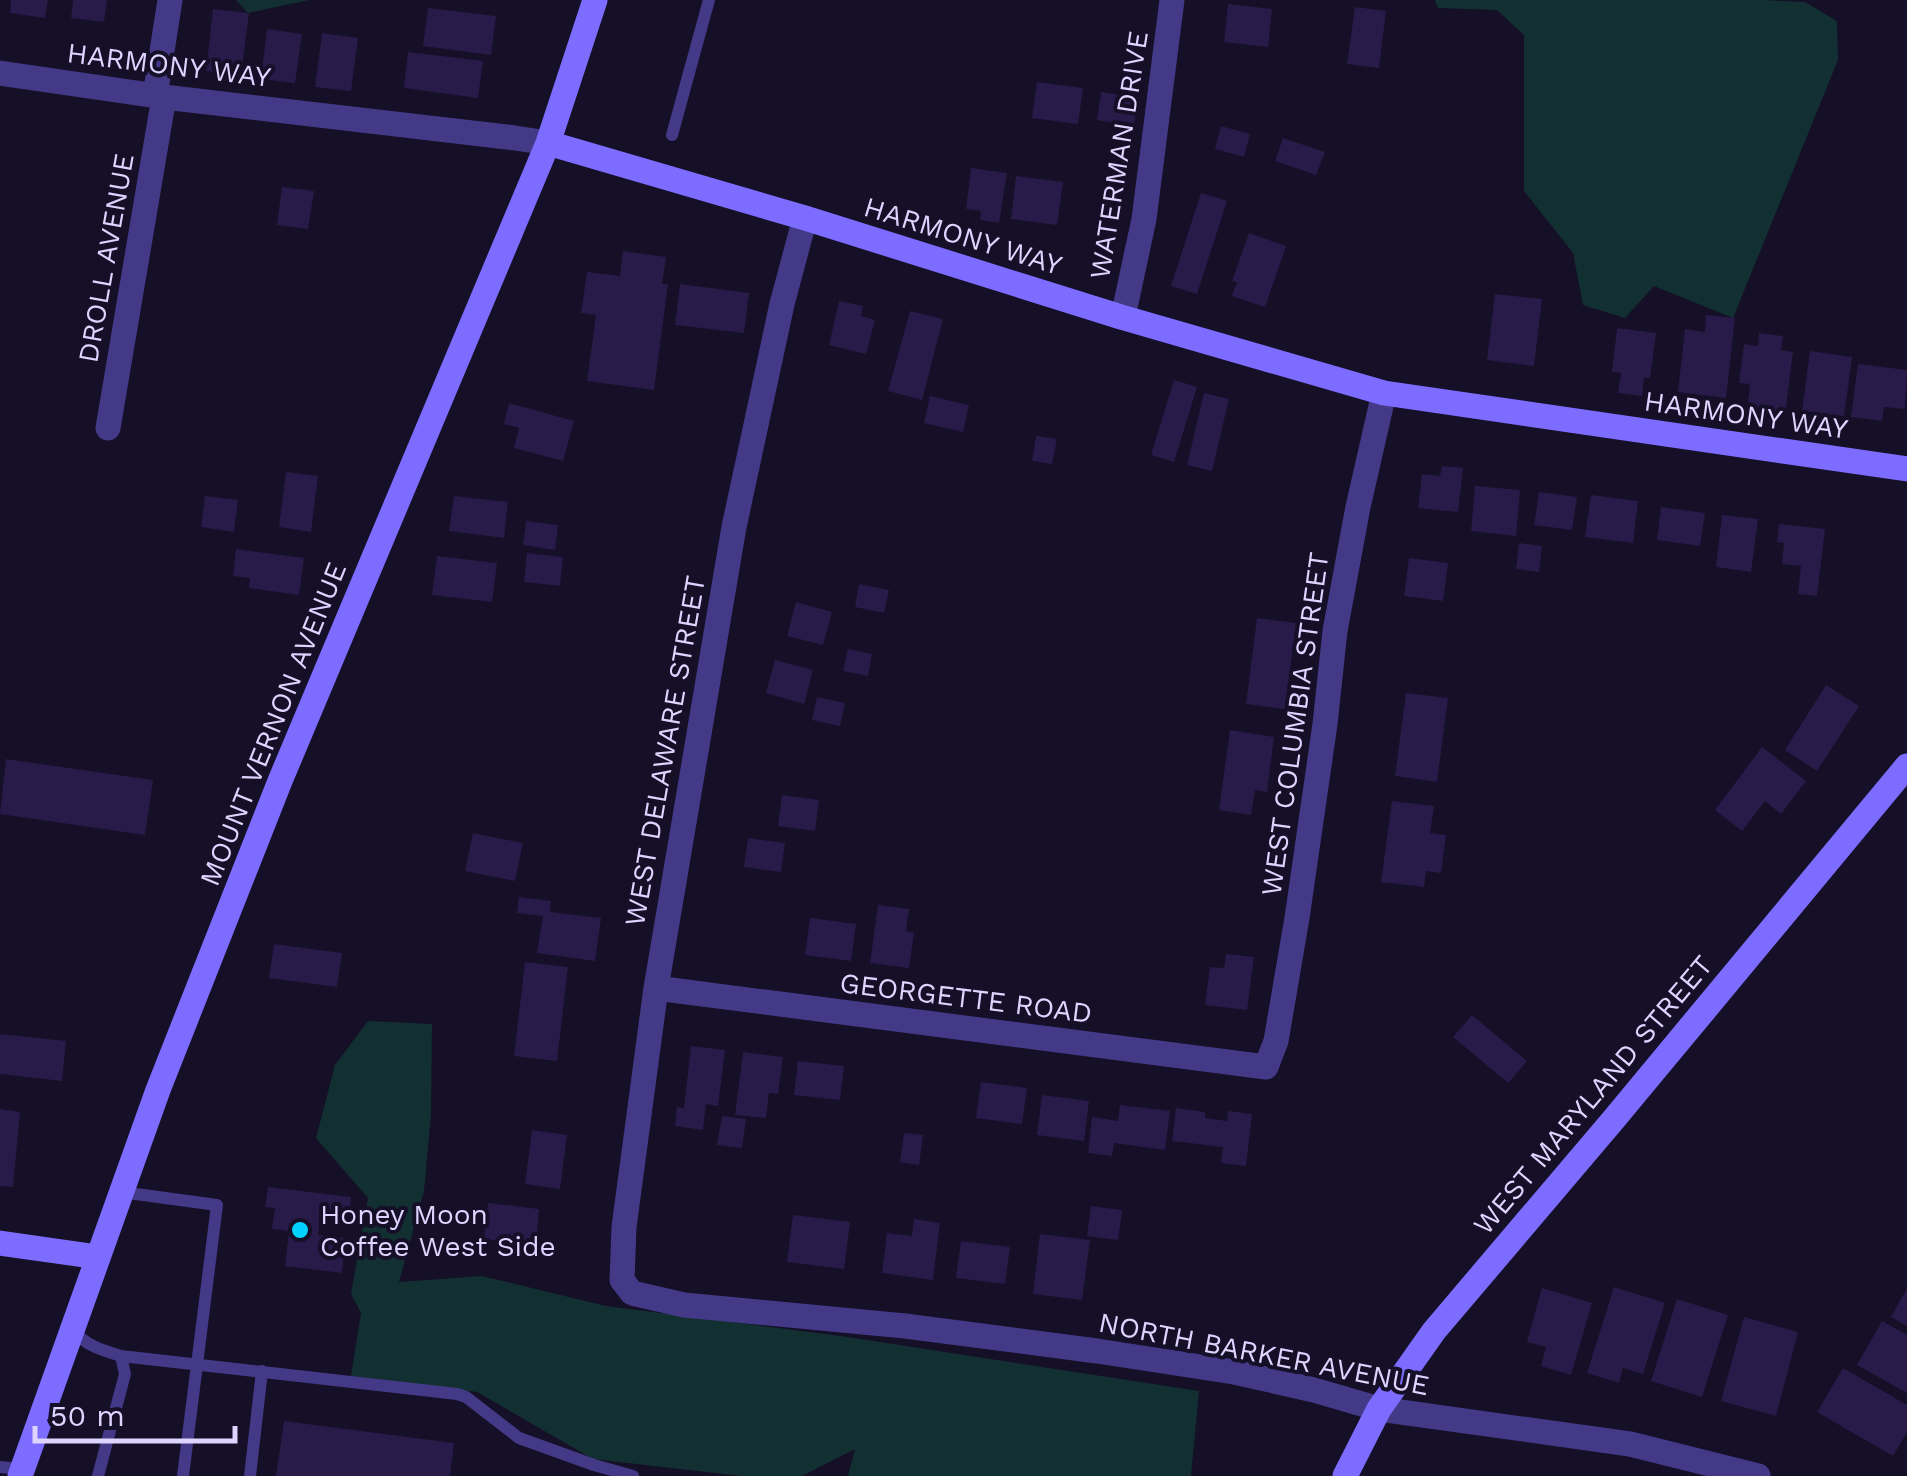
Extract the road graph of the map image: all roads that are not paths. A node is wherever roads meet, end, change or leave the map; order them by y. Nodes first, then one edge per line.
1 (170, 0) edge
2 (594, 0) edge
3 (710, 0) edge
4 (1172, 0) edge
5 (0, 73) edge
6 (160, 96) junction
7 (672, 135) dead end
8 (548, 144) junction
9 (805, 218) junction
10 (1121, 317) junction
11 (1384, 393) junction
12 (108, 428) dead end
13 (1907, 469) edge
14 (1907, 766) edge
15 (656, 988) junction
16 (1267, 1065) joint
17 (121, 1192) junction
18 (0, 1243) edge
19 (98, 1257) junction
20 (636, 1294) joint
21 (73, 1329) junction
22 (122, 1356) junction
23 (199, 1364) junction
24 (262, 1371) junction
25 (1379, 1409) junction
26 (14, 1471) edge
27 (98, 1476) edge
28 (183, 1476) edge
29 (250, 1476) edge
30 (632, 1476) edge
31 (1345, 1476) edge
32 (1758, 1476) edge

1 - 6 street, DROLL AVENUE
2 - 8 street, MOUNT VERNON AVENUE
3 - 7 lane
4 - 10 street, WATERMAN DRIVE
5 - 6 street, HARMONY WAY
6 - 8 street, HARMONY WAY
6 - 12 street, DROLL AVENUE
8 - 9 street, HARMONY WAY
8 - 17 street, MOUNT VERNON AVENUE
9 - 10 street, HARMONY WAY
9 - 15 street, WEST DELAWARE STREET
10 - 11 street, HARMONY WAY
11 - 13 street, HARMONY WAY
11 - 16 street, WEST COLUMBIA STREET
14 - 25 street, WEST MARYLAND STREET
15 - 16 street, GEORGETTE ROAD
15 - 20 street, WEST DELAWARE STREET
17 - 19 street, MOUNT VERNON AVENUE
17 - 23 lane
18 - 19 street
19 - 21 street, MOUNT VERNON AVENUE
20 - 25 street, NORTH BARKER AVENUE
21 - 22 lane
21 - 26 street, MOUNT VERNON AVENUE
22 - 23 lane
22 - 27 lane
23 - 24 lane
23 - 28 lane
24 - 29 lane
24 - 30 lane
25 - 31 street, WEST MARYLAND STREET
25 - 32 street, NORTH BARKER AVENUE

